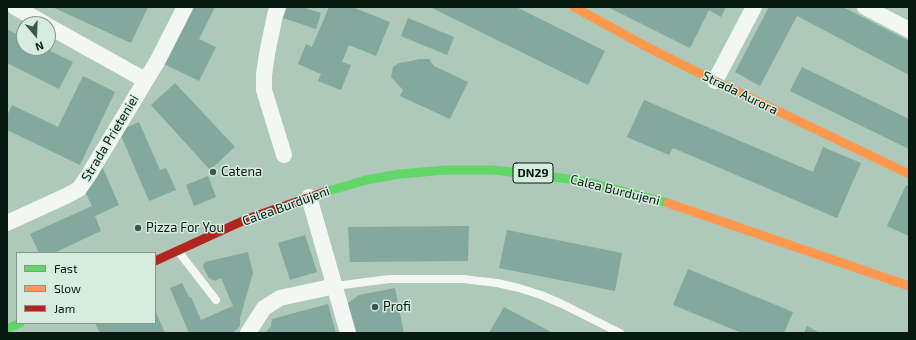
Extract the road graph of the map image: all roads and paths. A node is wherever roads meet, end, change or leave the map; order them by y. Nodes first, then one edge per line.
1 (15, 7) edge
2 (184, 7) edge
3 (278, 7) edge
4 (574, 7) edge
5 (754, 7) edge
6 (865, 7) edge
7 (892, 13) edge
8 (31, 16) edge
9 (56, 30) edge
10 (909, 30) edge
11 (647, 47) junction
12 (145, 80) junction
13 (715, 81) junction
14 (284, 155) joint
15 (909, 174) edge
16 (569, 179) junction
17 (309, 196) junction
18 (277, 208) junction
19 (7, 223) edge
20 (178, 250) junction
21 (156, 261) edge
22 (335, 286) junction
23 (909, 286) edge
24 (216, 300) dead end
25 (18, 324) edge
26 (7, 329) edge
27 (248, 333) edge
28 (348, 333) edge
29 (620, 333) edge

1 - 8 street
2 - 12 street, Strada Prieteniei
3 - 14 street
4 - 11 main road, Strada Aurora
5 - 13 street
6 - 7 street
7 - 10 street
9 - 12 street, Strada Prieteniei
11 - 13 main road, Strada Aurora
11 - 16 path
12 - 19 street, Strada Prieteniei
13 - 15 main road, Strada Aurora
14 - 18 path
16 - 17 main road, Calea Burdujeni / DN29
16 - 23 main road, Calea Burdujeni / DN29
17 - 18 main road, Calea Burdujeni / DN29
17 - 22 street
18 - 20 main road, Calea Burdujeni / DN29
20 - 21 main road, Calea Burdujeni / DN29
20 - 24 lane
22 - 27 street
22 - 28 street
22 - 29 lane
25 - 26 main road

